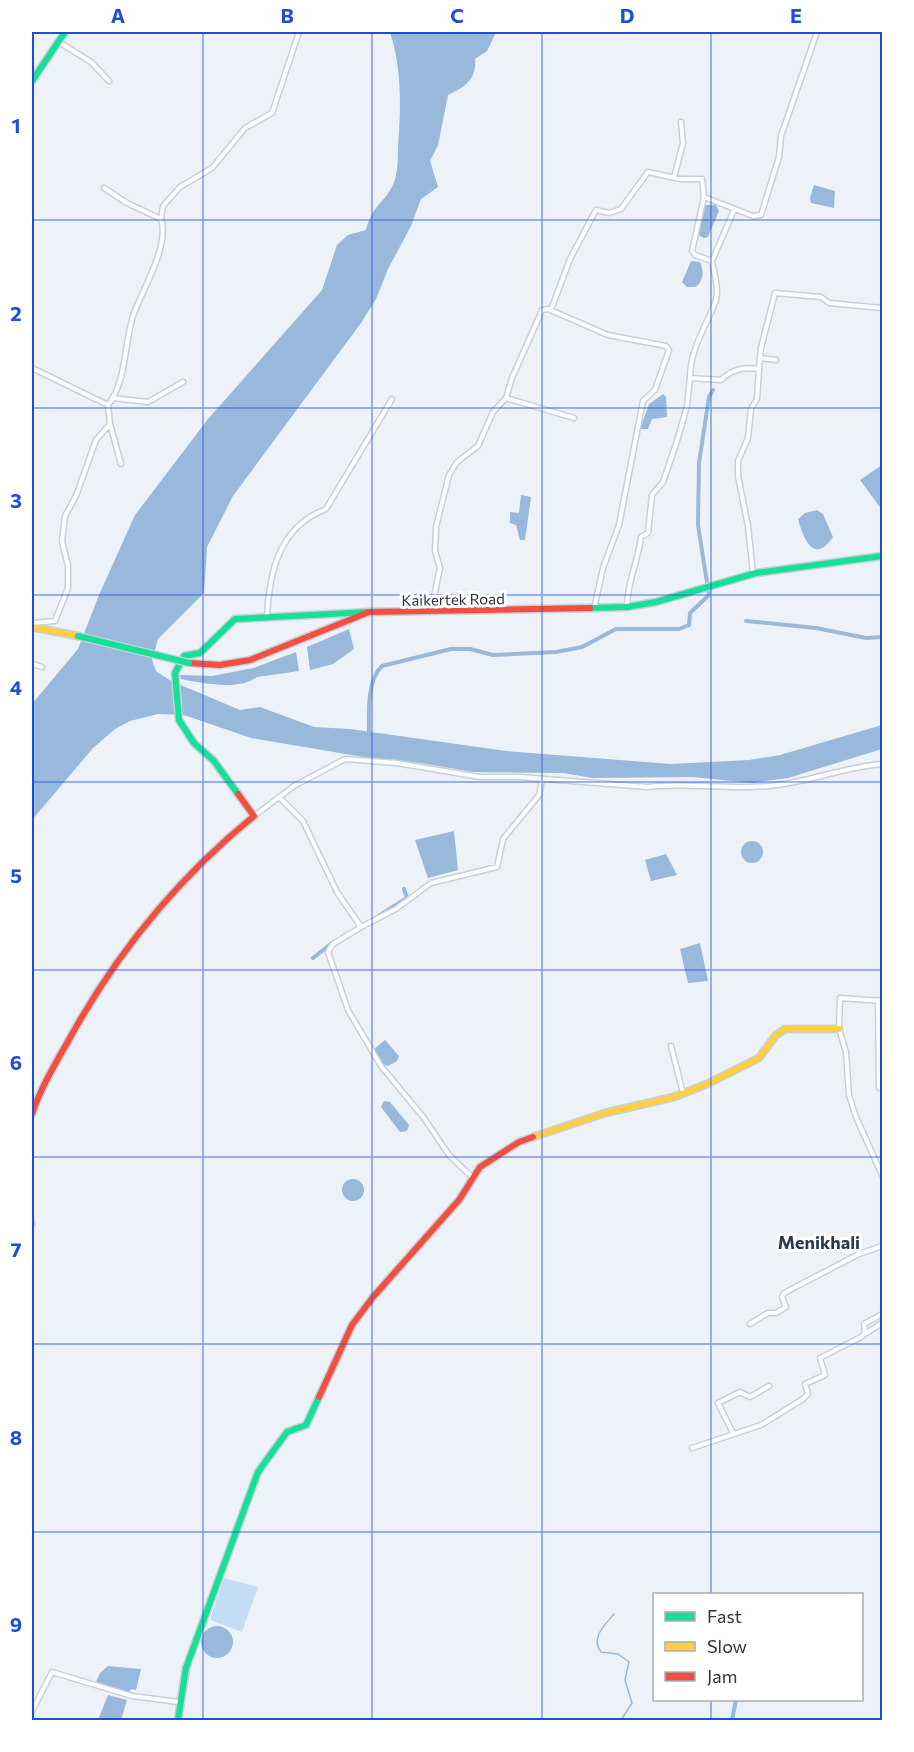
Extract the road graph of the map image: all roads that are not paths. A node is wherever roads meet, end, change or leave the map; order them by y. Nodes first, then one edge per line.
1 (65, 32) edge
2 (299, 32) edge
3 (817, 32) edge
4 (58, 42) junction
5 (32, 81) edge
6 (110, 81) dead end
7 (681, 122) dead end
8 (674, 178) junction
9 (104, 188) dead end
10 (704, 197) junction
11 (734, 209) junction
12 (160, 219) junction
13 (712, 261) junction
14 (882, 308) edge
15 (551, 310) junction
16 (760, 358) junction
17 (776, 360) dead end
18 (32, 368) edge
19 (759, 369) junction
20 (690, 378) junction
21 (183, 382) dead end
22 (113, 398) junction
23 (506, 398) junction
24 (392, 399) dead end
25 (108, 405) junction
26 (574, 418) dead end
27 (110, 424) junction
28 (121, 464) dead end
29 (882, 556) edge
30 (753, 573) junction
31 (627, 607) junction
32 (594, 609) junction
33 (431, 611) junction
34 (369, 612) junction
35 (267, 618) junction
36 (32, 625) edge
37 (32, 664) edge
38 (42, 667) dead end
39 (882, 764) edge
40 (542, 780) junction
41 (279, 797) junction
42 (254, 816) junction
43 (360, 925) junction
44 (880, 1000) edge
45 (839, 1029) junction
46 (671, 1046) dead end
47 (879, 1088) dead end
48 (683, 1094) junction
49 (32, 1114) edge
50 (882, 1175) edge
51 (473, 1178) junction
52 (882, 1246) edge
53 (882, 1314) edge
54 (882, 1323) edge
55 (750, 1324) dead end
56 (865, 1334) junction
57 (769, 1386) dead end
58 (733, 1433) junction
59 (692, 1448) dead end
60 (179, 1702) junction
61 (32, 1711) edge
62 (178, 1720) edge

1 - 4 street
2 - 12 street
3 - 11 street
4 - 5 street
4 - 6 street
7 - 8 street
8 - 10 street
8 - 15 street
9 - 12 street
10 - 11 street
10 - 13 street
11 - 13 street
12 - 22 street
13 - 20 street
14 - 16 street
15 - 23 street
15 - 32 street
16 - 17 street
16 - 19 street
18 - 25 street
19 - 20 street
19 - 30 street
20 - 31 street
21 - 22 street
22 - 25 street
23 - 26 street
23 - 33 street
24 - 35 street
25 - 27 street
27 - 28 street
27 - 36 street
29 - 30 street, Kaikertek Road
30 - 31 street, Kaikertek Road
31 - 32 street, Kaikertek Road
32 - 33 street, Kaikertek Road
33 - 34 street, Kaikertek Road
34 - 35 street
34 - 36 street, Kaikertek Road, bridge
35 - 42 street
37 - 38 street
39 - 40 street
40 - 41 street
40 - 43 street
41 - 42 street
41 - 43 street
42 - 49 street
43 - 51 street
44 - 45 street
44 - 47 street
45 - 48 street
45 - 50 street
46 - 48 street
48 - 51 street
51 - 60 street
52 - 55 street
53 - 56 street
54 - 56 street
56 - 58 street
57 - 58 street
58 - 59 street
60 - 61 street
60 - 62 street

